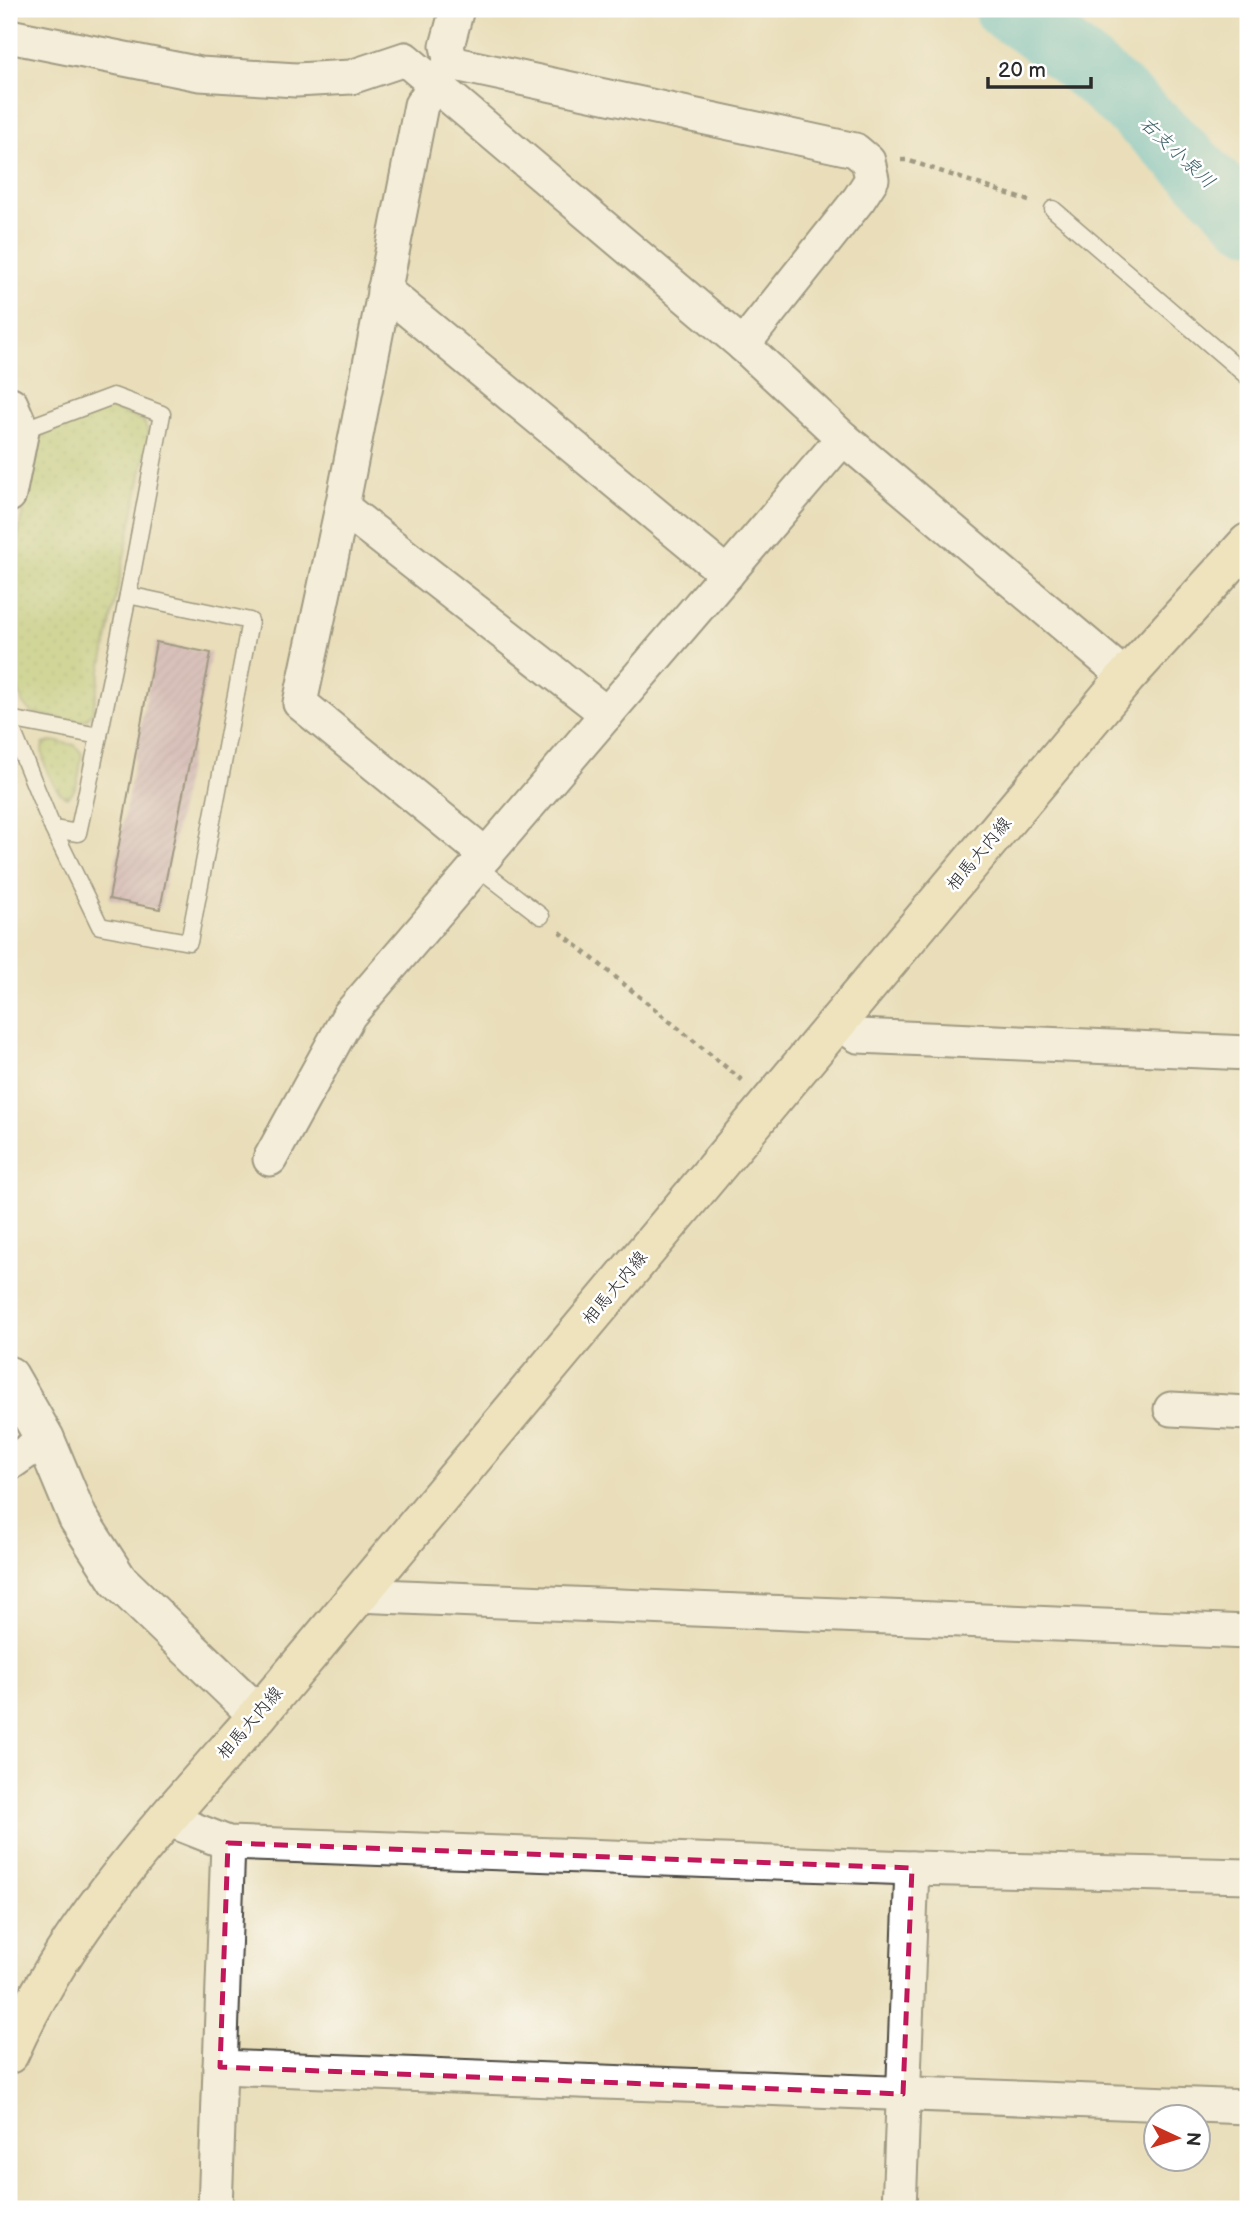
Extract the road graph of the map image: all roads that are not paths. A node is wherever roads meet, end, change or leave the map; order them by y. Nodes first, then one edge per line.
1 (457, 9) edge
2 (9, 36) edge
3 (444, 73) junction
4 (1053, 209) road end
5 (384, 290) junction
6 (743, 345) junction
7 (1248, 377) edge
8 (13, 410) edge
9 (843, 438) junction
10 (9, 495) edge
11 (342, 507) junction
12 (1248, 543) edge
13 (727, 574) junction
14 (128, 594) junction
15 (1126, 677) junction
16 (607, 714) junction
17 (9, 720) edge
18 (99, 736) junction
19 (53, 829) junction
20 (481, 860) junction
21 (541, 916) road end
22 (839, 1023) junction
23 (1248, 1053) edge
24 (270, 1159) dead end
25 (9, 1376) edge
26 (1171, 1409) dead end
27 (1248, 1413) edge
28 (45, 1439) junction
29 (9, 1464) edge
30 (356, 1595) junction
31 (1248, 1632) edge
32 (258, 1715) junction
33 (167, 1819) junction
34 (228, 1843) junction
35 (912, 1868) junction
36 (1248, 1875) edge
37 (17, 2019) edge
38 (9, 2054) edge
39 (220, 2067) junction
40 (904, 2094) junction
41 (1248, 2107) edge
42 (215, 2209) edge
43 (899, 2209) edge

1 - 3 street
2 - 3 street
3 - 5 street
3 - 6 street
3 - 6 street
4 - 7 lane
5 - 11 street
5 - 13 street
6 - 9 street
8 - 10 street
8 - 14 lane
9 - 13 street
9 - 15 street
11 - 16 street
11 - 20 street
12 - 15 main road, 相馬大内線
13 - 16 street
14 - 18 lane
14 - 19 lane
15 - 22 main road, 相馬大内線
16 - 20 street
17 - 18 lane
17 - 19 lane
18 - 19 lane
20 - 21 lane
20 - 24 street
22 - 23 street
22 - 30 main road, 相馬大内線
25 - 28 street
26 - 27 street
28 - 29 street
28 - 32 street
30 - 31 street
30 - 32 main road, 相馬大内線
32 - 33 main road, 相馬大内線
33 - 34 street
33 - 37 main road, 相馬大内線
34 - 35 street
34 - 39 street
35 - 36 street
35 - 40 street
37 - 38 main road, 相馬大内線
39 - 40 street
39 - 42 street
40 - 41 street
40 - 43 street

